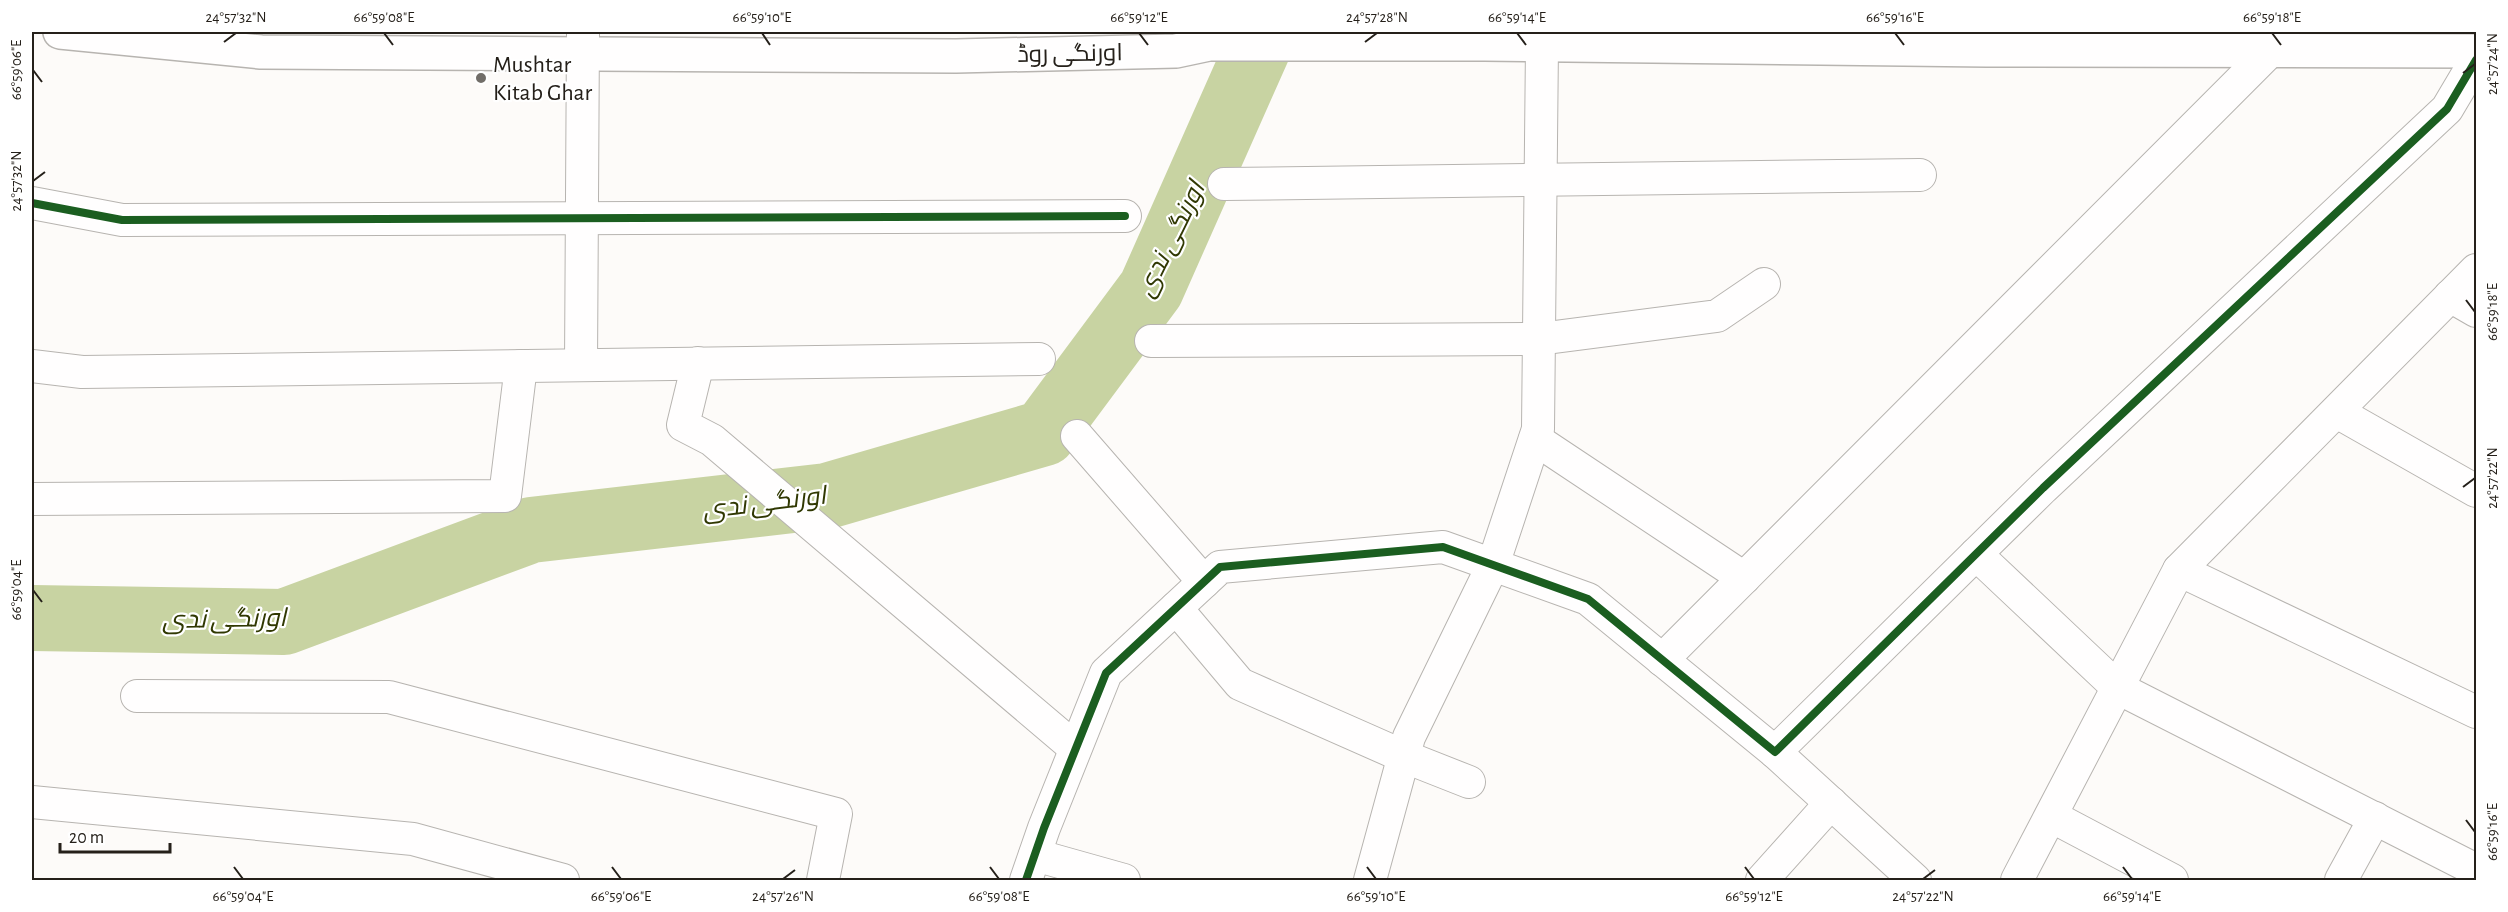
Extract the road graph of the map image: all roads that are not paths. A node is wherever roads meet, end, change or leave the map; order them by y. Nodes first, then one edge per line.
1 (60, 32) edge
2 (1176, 41) edge
3 (583, 42) edge
4 (1542, 45) junction
5 (2270, 51) junction
6 (2476, 51) edge
7 (2476, 60) edge
8 (1920, 175) dead end
9 (1540, 182) junction
10 (1224, 184) dead end
11 (32, 203) edge
12 (1125, 216) dead end
13 (583, 218) junction
14 (2476, 270) edge
15 (1764, 284) dead end
16 (2463, 303) edge
17 (1539, 339) junction
18 (1151, 341) dead end
19 (1039, 359) dead end
20 (698, 363) junction
21 (581, 365) junction
22 (32, 366) edge
23 (520, 366) junction
24 (2337, 412) junction
25 (1077, 436) dead end
26 (1535, 439) junction
27 (2476, 491) edge
28 (32, 500) edge
29 (1976, 554) junction
30 (1492, 565) junction
31 (2180, 570) junction
32 (1744, 578) junction
33 (1203, 582) junction
34 (1176, 608) junction
35 (1662, 660) junction
36 (2118, 688) junction
37 (137, 696) dead end
38 (2476, 712) edge
39 (1075, 748) junction
40 (1775, 752) junction
41 (1403, 756) junction
42 (1469, 782) dead end
43 (32, 802) edge
44 (1831, 803) junction
45 (2051, 816) junction
46 (2375, 818) junction
47 (1030, 868) edge
48 (2476, 870) edge
49 (563, 880) edge
50 (823, 880) edge
51 (1124, 880) edge
52 (1370, 880) edge
53 (1762, 880) edge
54 (1915, 880) edge
55 (2017, 880) edge
56 (2172, 880) edge
57 (2342, 880) edge

1 - 3 main road, اورنگی روڈ
2 - 3 main road, اورنگی روڈ
2 - 4 main road, اورنگی روڈ
3 - 13 street
4 - 5 main road, اورنگی روڈ
4 - 9 street
5 - 6 main road, اورنگی روڈ
5 - 32 street
7 - 29 street
8 - 9 street
9 - 10 street
9 - 17 street
11 - 13 street
12 - 13 street
13 - 21 street
14 - 16 street
15 - 17 street
16 - 24 street
17 - 18 street
17 - 26 street
19 - 20 street
20 - 21 street
20 - 39 street
21 - 23 street
22 - 23 street
23 - 28 street
24 - 27 street
24 - 31 street
25 - 33 street
26 - 30 street
26 - 32 street
29 - 36 street
29 - 40 street
30 - 33 street
30 - 35 street
30 - 41 street
31 - 36 street
31 - 38 street
32 - 35 street
33 - 34 street
34 - 39 street
34 - 41 street
35 - 40 street
36 - 45 street
36 - 46 street
37 - 50 street
39 - 47 street
40 - 44 street
41 - 42 street
41 - 52 street
43 - 49 street
44 - 53 street
44 - 54 street
45 - 55 street
45 - 56 street
46 - 48 street
46 - 57 street
47 - 51 street

